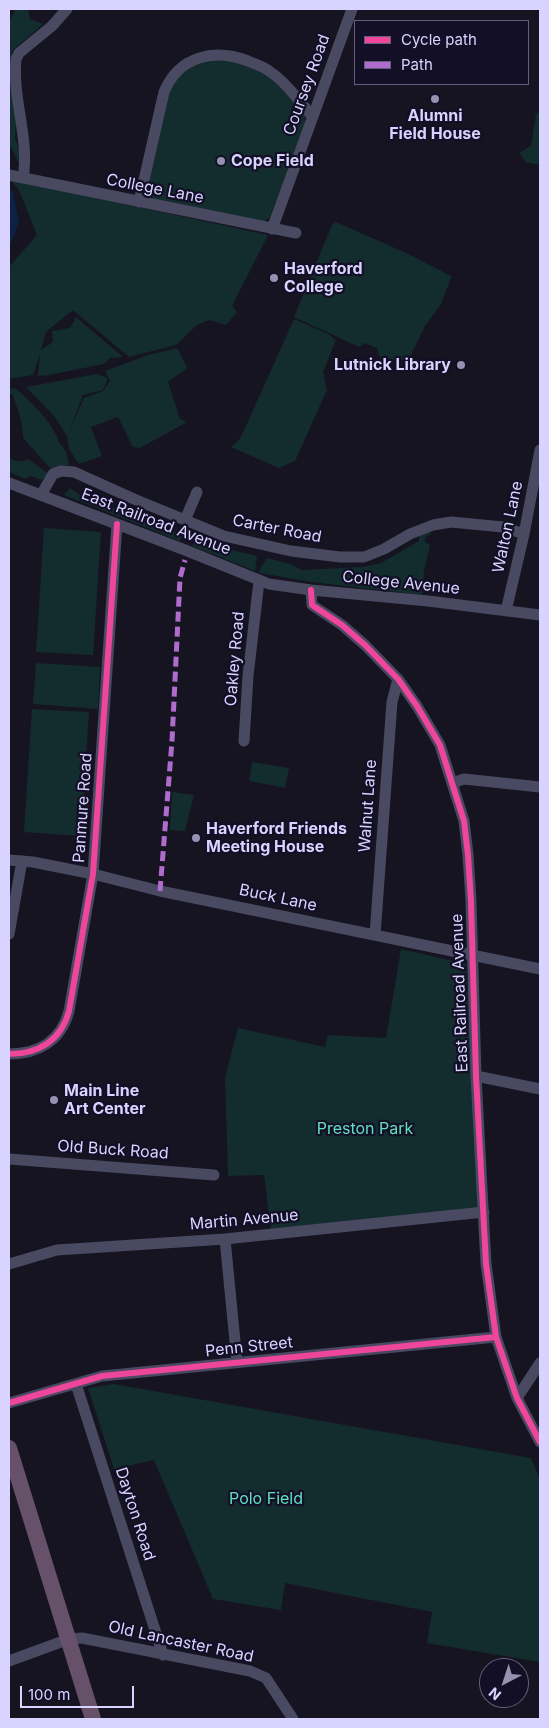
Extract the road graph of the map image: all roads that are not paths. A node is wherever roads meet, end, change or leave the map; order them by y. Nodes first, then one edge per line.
1 (66, 9) edge
2 (352, 9) edge
3 (312, 116) junction
4 (9, 175) edge
5 (23, 178) junction
6 (139, 202) junction
7 (272, 229) junction
8 (296, 233) dead end
9 (540, 450) edge
10 (9, 483) edge
11 (197, 492) dead end
12 (41, 495) junction
13 (184, 520) junction
14 (117, 524) junction
15 (524, 534) junction
16 (258, 581) junction
17 (311, 590) junction
18 (506, 611) junction
19 (540, 614) edge
20 (398, 679) junction
21 (244, 741) dead end
22 (452, 783) junction
23 (540, 787) edge
24 (9, 860) edge
25 (22, 861) junction
26 (92, 874) junction
27 (9, 934) edge
28 (375, 935) junction
29 (472, 956) junction
30 (540, 969) edge
31 (9, 1054) edge
32 (476, 1076) junction
33 (540, 1088) edge
34 (9, 1159) edge
35 (214, 1175) dead end
36 (484, 1212) junction
37 (225, 1239) junction
38 (9, 1264) edge
39 (496, 1337) junction
40 (237, 1362) junction
41 (540, 1363) edge
42 (76, 1384) junction
43 (517, 1398) junction
44 (9, 1403) edge
45 (540, 1442) edge
46 (9, 1448) edge
47 (69, 1640) junction
48 (163, 1655) junction
49 (9, 1661) edge
50 (93, 1719) edge
51 (293, 1719) edge

1 - 5 street
2 - 3 street, Coursey Road
3 - 6 street
3 - 7 street, Coursey Road
4 - 5 street, College Lane
5 - 6 street, College Lane
6 - 7 street, College Lane
7 - 8 street, College Lane
9 - 15 street, Walton Lane
10 - 12 street, East Railroad Avenue
11 - 13 street
12 - 13 street, Carter Road
12 - 14 street, East Railroad Avenue
13 - 15 street, Carter Road
14 - 16 street, East Railroad Avenue
14 - 26 street, Panmure Road
15 - 18 street, Walton Lane
16 - 17 street, College Avenue
16 - 21 street, Oakley Road
17 - 18 street, College Avenue
17 - 20 street, East Railroad Avenue
18 - 19 street, College Avenue
20 - 22 street, East Railroad Avenue
20 - 28 street, Walnut Lane
22 - 23 street
22 - 29 street, East Railroad Avenue
24 - 25 street, Buck Lane
25 - 26 street, Buck Lane
25 - 27 street
26 - 28 street, Buck Lane
26 - 31 street, Panmure Road
28 - 29 street, Buck Lane
29 - 30 street, Buck Lane
29 - 32 street, East Railroad Avenue
32 - 33 street
32 - 36 street, East Railroad Avenue
34 - 35 street, Old Buck Road
36 - 37 street, Martin Avenue
36 - 39 street, East Railroad Avenue
37 - 38 street, Martin Avenue
37 - 40 street
39 - 40 street, Penn Street
39 - 43 street, East Railroad Avenue
40 - 42 street, Penn Street
41 - 43 street
42 - 44 street, Penn Street
42 - 48 street, Dayton Road
43 - 45 street, East Railroad Avenue
46 - 47 highway
47 - 48 street, Old Lancaster Road
47 - 49 street
47 - 50 highway
48 - 51 street, Old Lancaster Road

